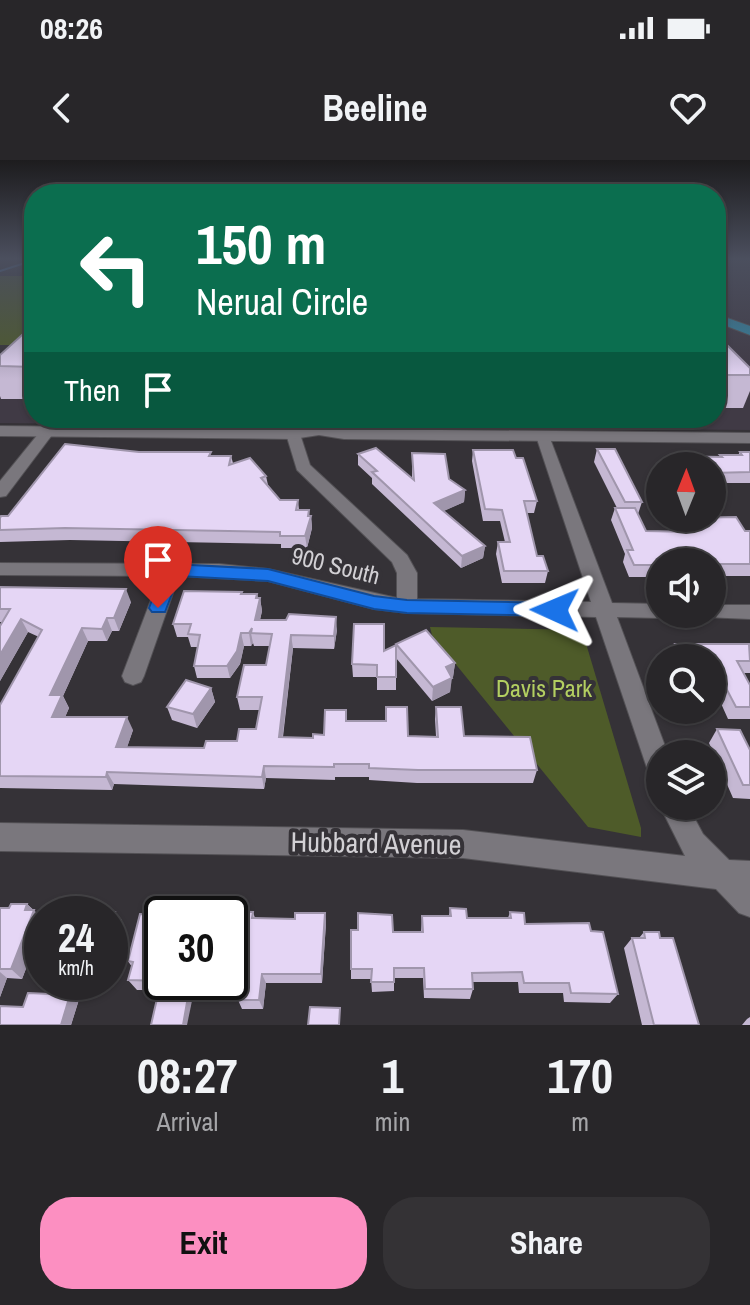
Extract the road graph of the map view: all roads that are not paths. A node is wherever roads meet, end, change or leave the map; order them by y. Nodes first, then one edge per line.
1 (726, 322) edge
2 (750, 331) edge
3 (0, 431) edge
4 (48, 431) junction
5 (293, 434) junction
6 (543, 436) junction
7 (750, 438) edge
8 (0, 492) edge
9 (0, 569) edge
10 (172, 570) junction
11 (407, 606) junction
12 (604, 611) junction
13 (646, 611) edge
14 (726, 612) edge
15 (750, 612) edge
16 (133, 676) dead end
17 (650, 740) edge
18 (681, 820) edge
19 (0, 837) edge
20 (736, 876) edge
21 (750, 902) edge

1 - 2 main road
3 - 4 main road
4 - 5 main road
4 - 8 street
5 - 6 main road
5 - 11 street
6 - 7 main road
6 - 12 street
9 - 10 street, 900 South
10 - 11 street, 900 South
10 - 16 street
11 - 12 street, 900 South
12 - 13 street, 900 South
12 - 17 street
14 - 15 street
18 - 20 street
19 - 20 street, Hubbard Avenue
20 - 21 street

